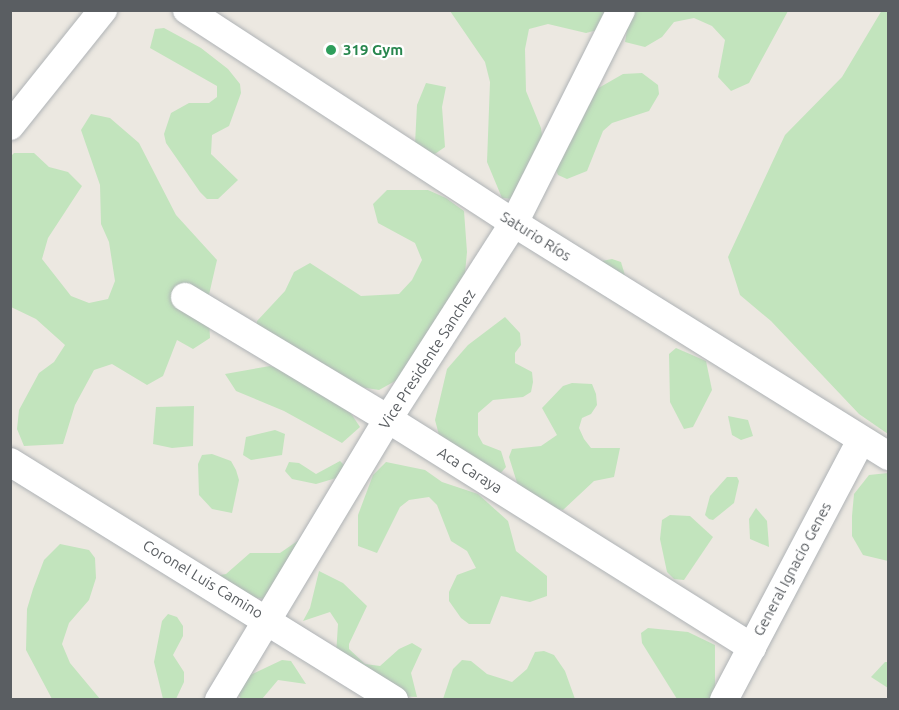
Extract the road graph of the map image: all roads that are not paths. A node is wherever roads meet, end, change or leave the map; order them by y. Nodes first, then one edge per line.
1 (104, 10) edge
2 (187, 10) edge
3 (621, 10) edge
4 (10, 126) edge
5 (514, 223) junction
6 (185, 297) dead end
7 (388, 419) junction
8 (861, 440) junction
9 (888, 456) edge
10 (10, 462) edge
11 (268, 619) junction
12 (752, 647) junction
13 (219, 699) edge
14 (394, 699) edge
15 (724, 699) edge

1 - 4 street
2 - 5 street, Saturio Ríos
3 - 5 street, Vice Presidente Sanchez
5 - 7 street, Vice Presidente Sanchez
5 - 8 street, Saturio Ríos
6 - 7 street, Aca Caraya
7 - 11 street, Vice Presidente Sanchez
7 - 12 street, Aca Caraya
8 - 9 street, Saturio Ríos
8 - 12 street, General Ignacio Genes
10 - 11 street, Coronel Luis Camino
11 - 13 street, Vice Presidente Sanchez
11 - 14 street, Coronel Luis Camino
12 - 15 street, General Ignacio Genes

